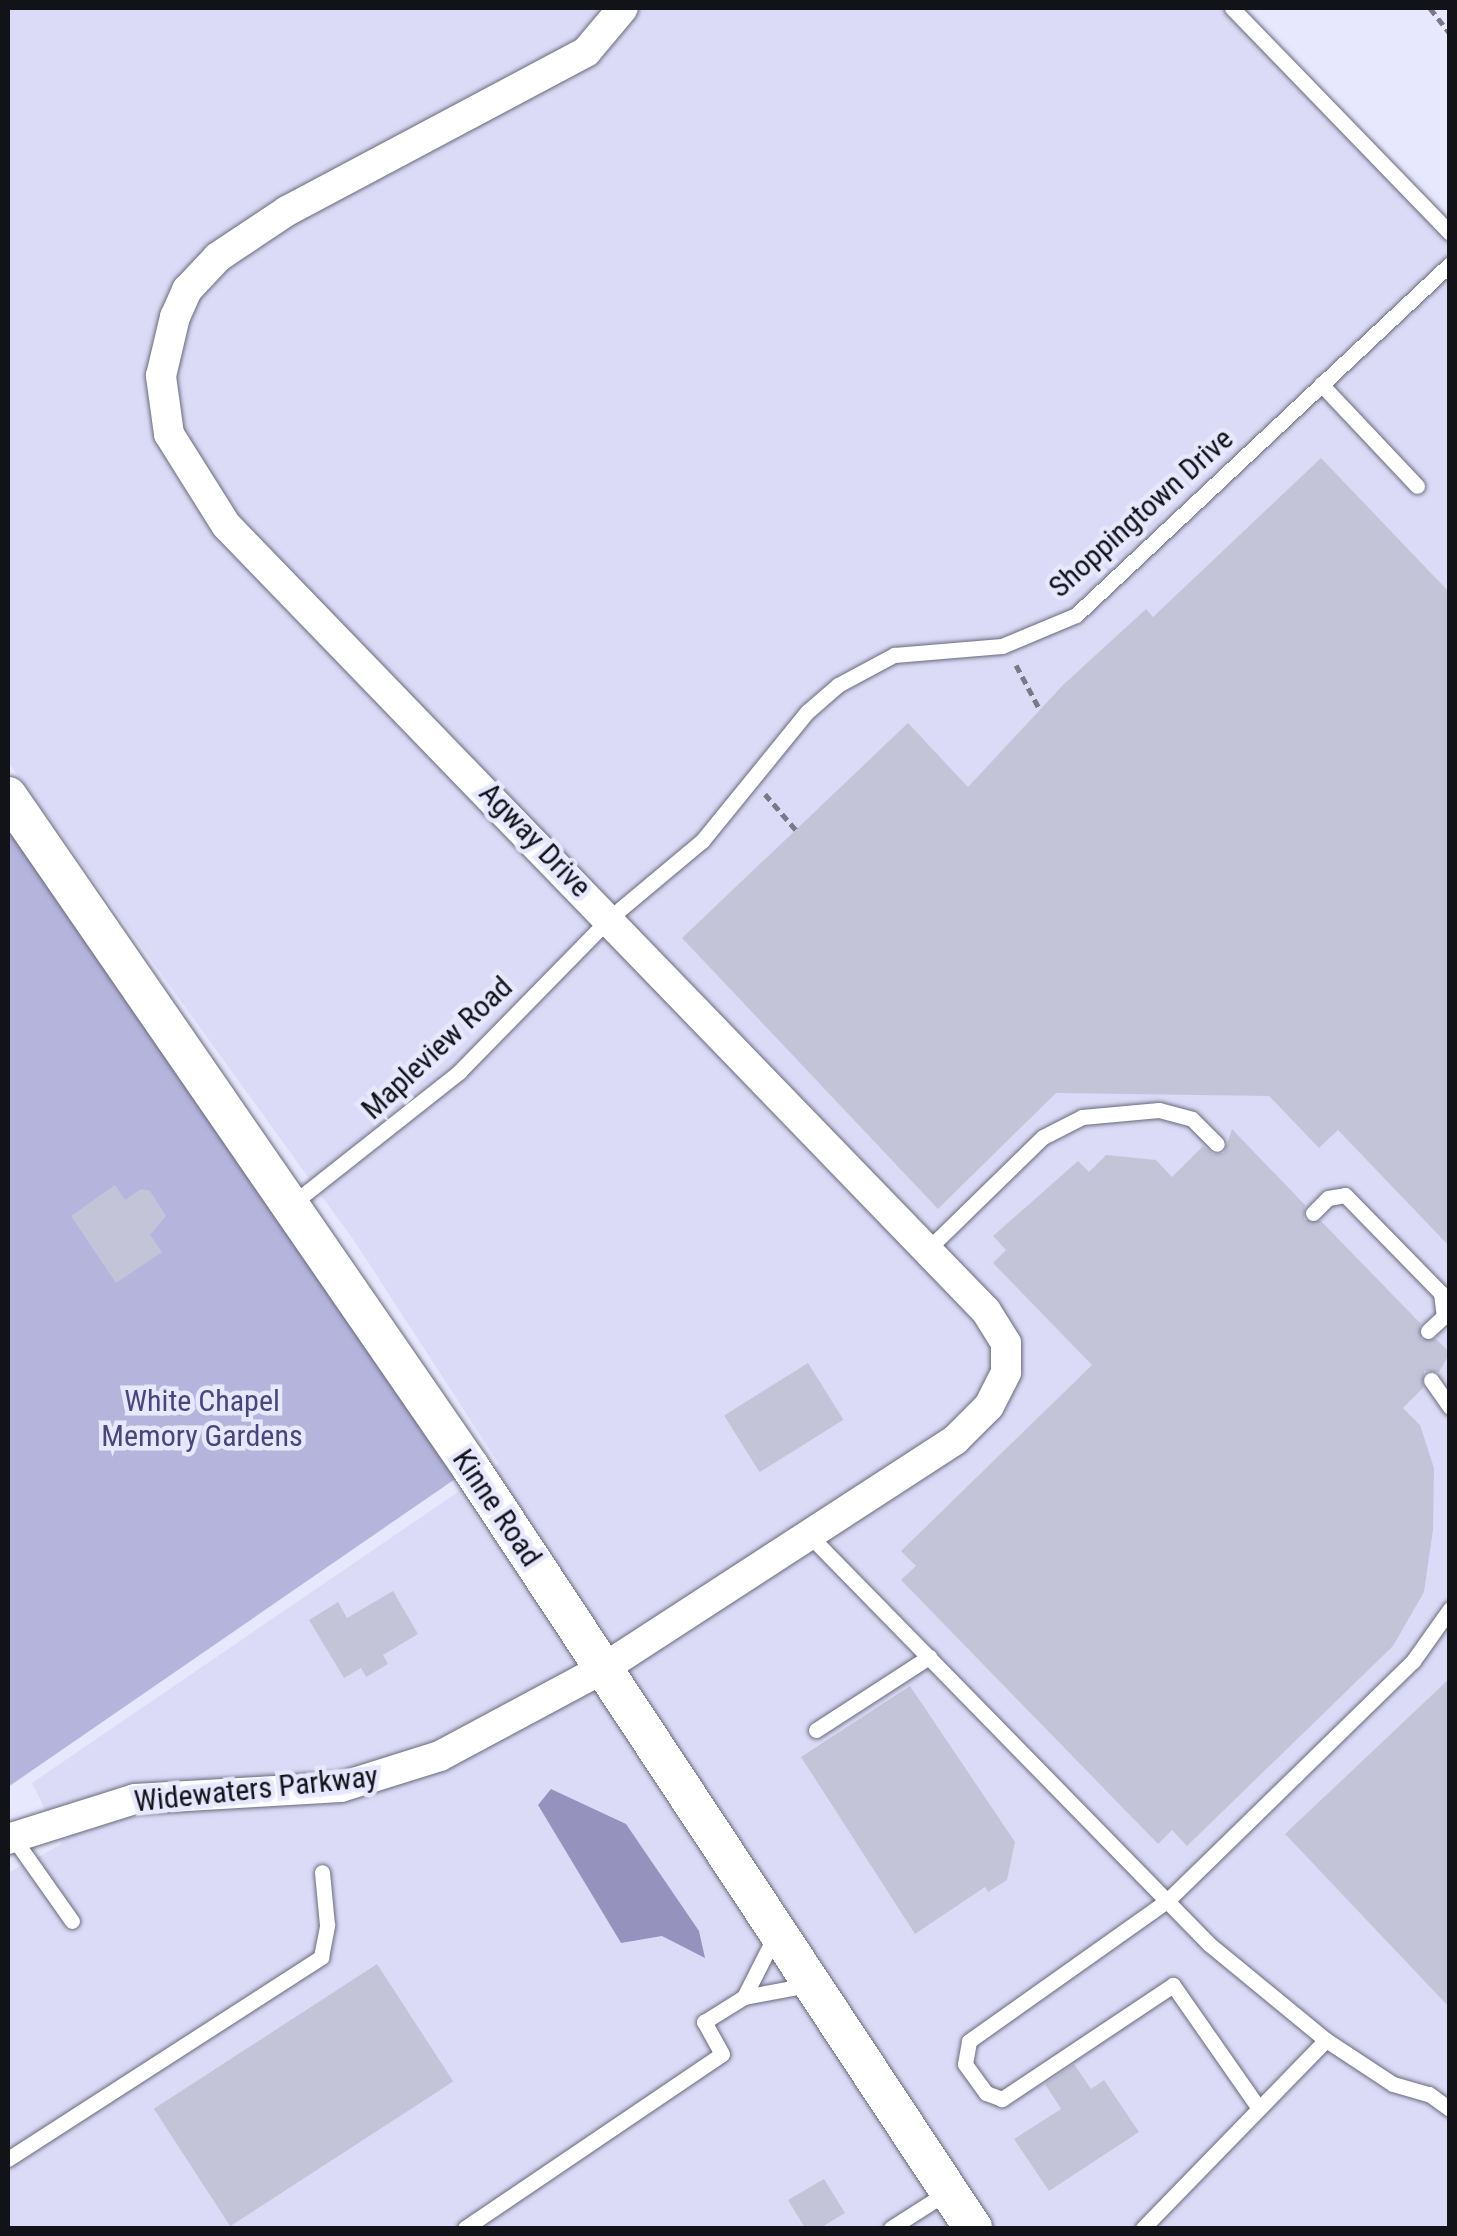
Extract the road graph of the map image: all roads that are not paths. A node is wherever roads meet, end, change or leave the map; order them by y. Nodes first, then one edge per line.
1 (624, 8) edge
2 (1232, 8) edge
3 (1450, 232) edge
4 (1450, 264) edge
5 (1321, 384) junction
6 (1417, 486) dead end
7 (8, 796) edge
8 (611, 917) junction
9 (1216, 1144) dead end
10 (288, 1206) junction
11 (1313, 1212) dead end
12 (926, 1251) junction
13 (1428, 1331) dead end
14 (1431, 1380) dead end
15 (1450, 1407) edge
16 (811, 1537) junction
17 (1450, 1609) edge
18 (929, 1657) junction
19 (604, 1668) junction
20 (816, 1730) dead end
21 (10, 1838) edge
22 (322, 1872) dead end
23 (1167, 1900) junction
24 (72, 1921) dead end
25 (777, 1930) junction
26 (812, 1984) junction
27 (744, 1997) junction
28 (1326, 2040) junction
29 (1258, 2107) junction
30 (1450, 2110) edge
31 (8, 2159) edge
32 (949, 2191) junction
33 (464, 2228) edge
34 (891, 2228) edge
35 (973, 2228) edge
36 (1143, 2228) edge

1 - 8 street, Agway Drive
2 - 3 lane
4 - 5 lane, Shoppingtown Drive
5 - 6 lane
5 - 8 lane, Shoppingtown Drive
7 - 10 street, Kinne Road
8 - 10 lane, Mapleview Road
8 - 12 street, Agway Drive
9 - 12 lane
10 - 19 street, Kinne Road
11 - 13 lane
12 - 16 street, Agway Drive
14 - 15 lane
16 - 18 lane
16 - 19 street, Agway Drive
17 - 23 lane
18 - 20 lane
18 - 23 lane
19 - 21 street, Widewaters Parkway
19 - 25 street, Kinne Road
21 - 24 lane
22 - 31 lane
23 - 28 lane
23 - 29 lane
25 - 26 street, Kinne Road
25 - 27 lane
26 - 27 lane
26 - 32 street, Kinne Road
27 - 33 lane
28 - 29 lane
28 - 30 lane
29 - 36 lane
32 - 34 lane
32 - 35 street, Kinne Road

